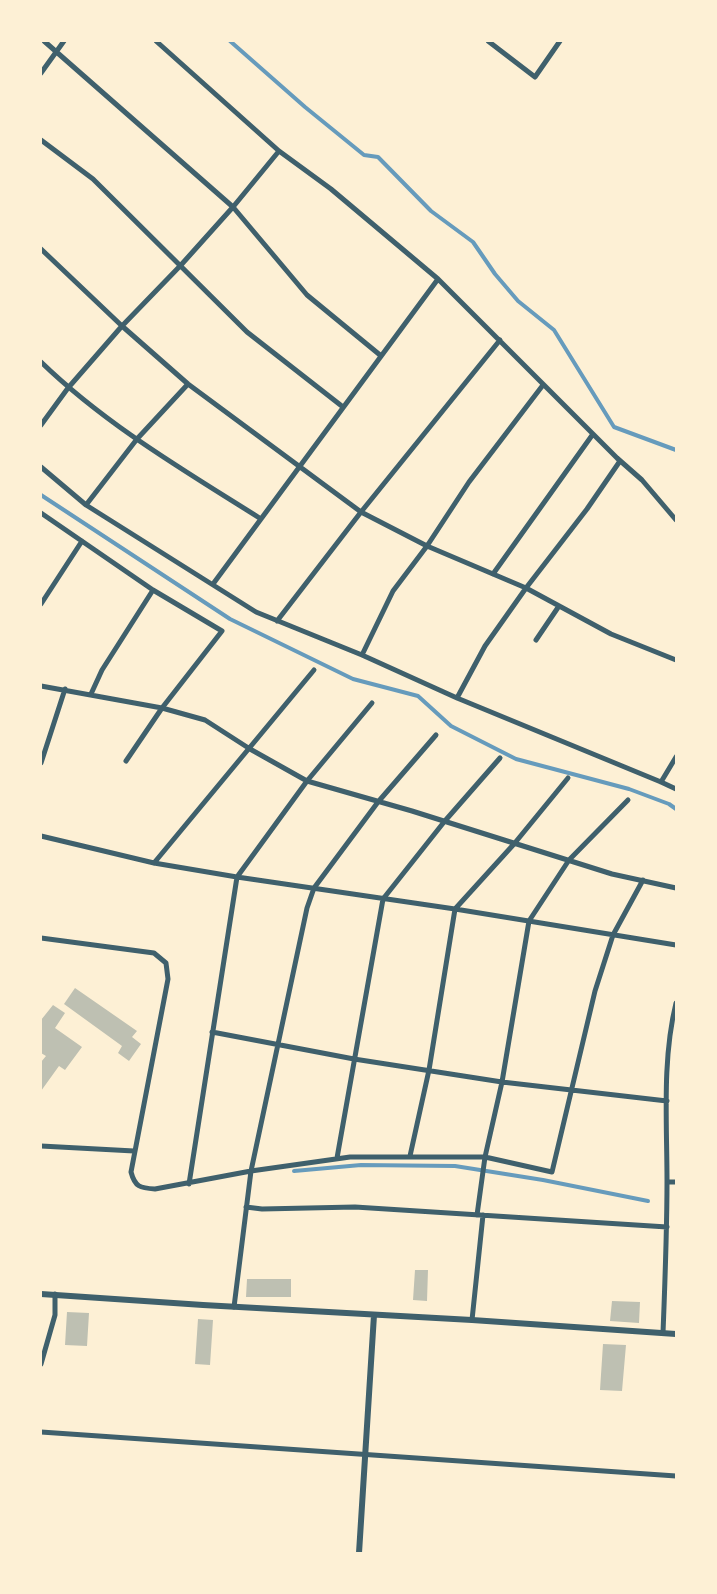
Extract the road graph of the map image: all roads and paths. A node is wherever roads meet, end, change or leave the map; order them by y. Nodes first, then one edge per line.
1 (44, 41) edge
2 (64, 41) edge
3 (156, 41) edge
4 (488, 41) edge
5 (560, 41) edge
6 (57, 51) junction
7 (41, 73) edge
8 (41, 140) edge
9 (279, 151) junction
10 (233, 207) junction
11 (41, 249) edge
12 (182, 265) junction
13 (438, 279) junction
14 (122, 326) junction
15 (500, 340) junction
16 (380, 355) junction
17 (41, 362) edge
18 (188, 384) junction
19 (543, 385) junction
20 (68, 388) junction
21 (343, 408) junction
22 (41, 425) edge
23 (593, 434) junction
24 (137, 440) junction
25 (620, 461) junction
26 (41, 467) edge
27 (300, 467) junction
28 (86, 505) junction
29 (361, 512) junction
30 (41, 513) edge
31 (261, 520) junction
32 (676, 520) edge
33 (82, 541) junction
34 (427, 546) junction
35 (493, 574) junction
36 (213, 584) junction
37 (526, 588) junction
38 (153, 590) junction
39 (41, 604) edge
40 (560, 606) junction
41 (277, 621) junction
42 (536, 640) dead end
43 (362, 655) junction
44 (676, 660) edge
45 (314, 670) dead end
46 (41, 686) edge
47 (65, 690) junction
48 (91, 694) junction
49 (457, 698) junction
50 (372, 703) dead end
51 (162, 708) junction
52 (436, 735) dead end
53 (250, 749) junction
54 (676, 756) edge
55 (500, 758) dead end
56 (126, 761) dead end
57 (41, 763) edge
58 (568, 778) dead end
59 (307, 781) junction
60 (662, 782) junction
61 (676, 789) edge
62 (628, 800) dead end
63 (378, 802) junction
64 (444, 822) junction
65 (41, 836) edge
66 (514, 844) junction
67 (569, 860) junction
68 (154, 863) junction
69 (237, 877) junction
70 (642, 880) junction
71 (314, 888) junction
72 (676, 888) edge
73 (383, 899) junction
74 (455, 909) junction
75 (529, 921) junction
76 (612, 935) junction
77 (41, 938) edge
78 (676, 945) edge
79 (676, 1003) edge
80 (212, 1032) junction
81 (278, 1045) junction
82 (354, 1059) junction
83 (429, 1070) junction
84 (502, 1082) junction
85 (573, 1090) junction
86 (667, 1101) junction
87 (41, 1146) edge
88 (134, 1151) junction
89 (410, 1156) junction
90 (485, 1157) junction
91 (337, 1158) junction
92 (251, 1171) junction
93 (667, 1182) junction
94 (676, 1182) edge
95 (189, 1184) junction
96 (246, 1207) junction
97 (480, 1215) junction
98 (667, 1227) junction
99 (41, 1294) edge
100 (55, 1294) junction
101 (234, 1307) junction
102 (374, 1315) junction
103 (472, 1320) junction
104 (663, 1333) junction
105 (676, 1334) edge
106 (41, 1364) edge
107 (41, 1432) edge
108 (364, 1455) junction
109 (676, 1476) edge
110 (359, 1553) edge

1 - 6 street
2 - 6 street
3 - 9 street
4 - 5 street
6 - 7 street
6 - 10 street
8 - 12 street
9 - 10 street
9 - 13 street
10 - 12 street
10 - 16 street
11 - 14 street
12 - 14 street
12 - 21 street
13 - 15 street
13 - 16 street
14 - 18 street
14 - 20 street
15 - 19 street
15 - 29 street
16 - 21 street
17 - 20 street
18 - 24 street
18 - 27 street
19 - 23 street
19 - 34 street
20 - 22 street
20 - 24 street
21 - 27 street
23 - 25 street
23 - 35 street
24 - 28 street
24 - 31 street
25 - 32 street
25 - 37 street
26 - 28 street
27 - 29 street
27 - 31 street
28 - 36 street
29 - 34 street
29 - 41 street
30 - 33 street
31 - 36 street
33 - 38 street
33 - 39 street
34 - 35 street
34 - 43 street
35 - 37 street
36 - 41 street
37 - 40 street
37 - 49 street
38 - 48 street
38 - 51 street
40 - 42 street
40 - 44 street
41 - 43 street
43 - 49 street
45 - 53 street
46 - 47 street
47 - 48 street
47 - 57 street
48 - 51 street
49 - 60 street
50 - 59 street
51 - 53 street
51 - 56 street
52 - 63 street
53 - 59 street
53 - 68 street
54 - 60 street
55 - 64 street
58 - 66 street
59 - 63 street
59 - 69 street
60 - 61 street
62 - 67 street
63 - 64 street
63 - 71 street
64 - 66 street
64 - 73 street
65 - 68 street
66 - 67 street
66 - 74 street
67 - 70 street
67 - 75 street
68 - 69 street
69 - 71 street
69 - 80 street
70 - 72 street
70 - 76 street
71 - 73 street
71 - 81 street
73 - 74 street
73 - 82 street
74 - 75 street
74 - 83 street
75 - 76 street
75 - 84 street
76 - 78 street
76 - 85 street
77 - 88 street
79 - 86 street
80 - 81 street
80 - 95 street
81 - 82 street
81 - 92 street
82 - 83 street
82 - 91 street
83 - 84 street
83 - 89 street
84 - 85 street
84 - 90 street
85 - 86 street
85 - 90 street
86 - 93 street
87 - 88 street
88 - 95 street
89 - 90 street
89 - 91 street
90 - 97 street
91 - 92 street
92 - 95 street
92 - 96 street
93 - 94 street
93 - 98 street
96 - 97 street
96 - 101 street
97 - 98 street
97 - 103 street
98 - 104 street
99 - 100 street
100 - 101 street
100 - 106 street
101 - 102 street
102 - 103 street
102 - 108 street
103 - 104 street
104 - 105 street
107 - 108 street
108 - 109 street
108 - 110 street

